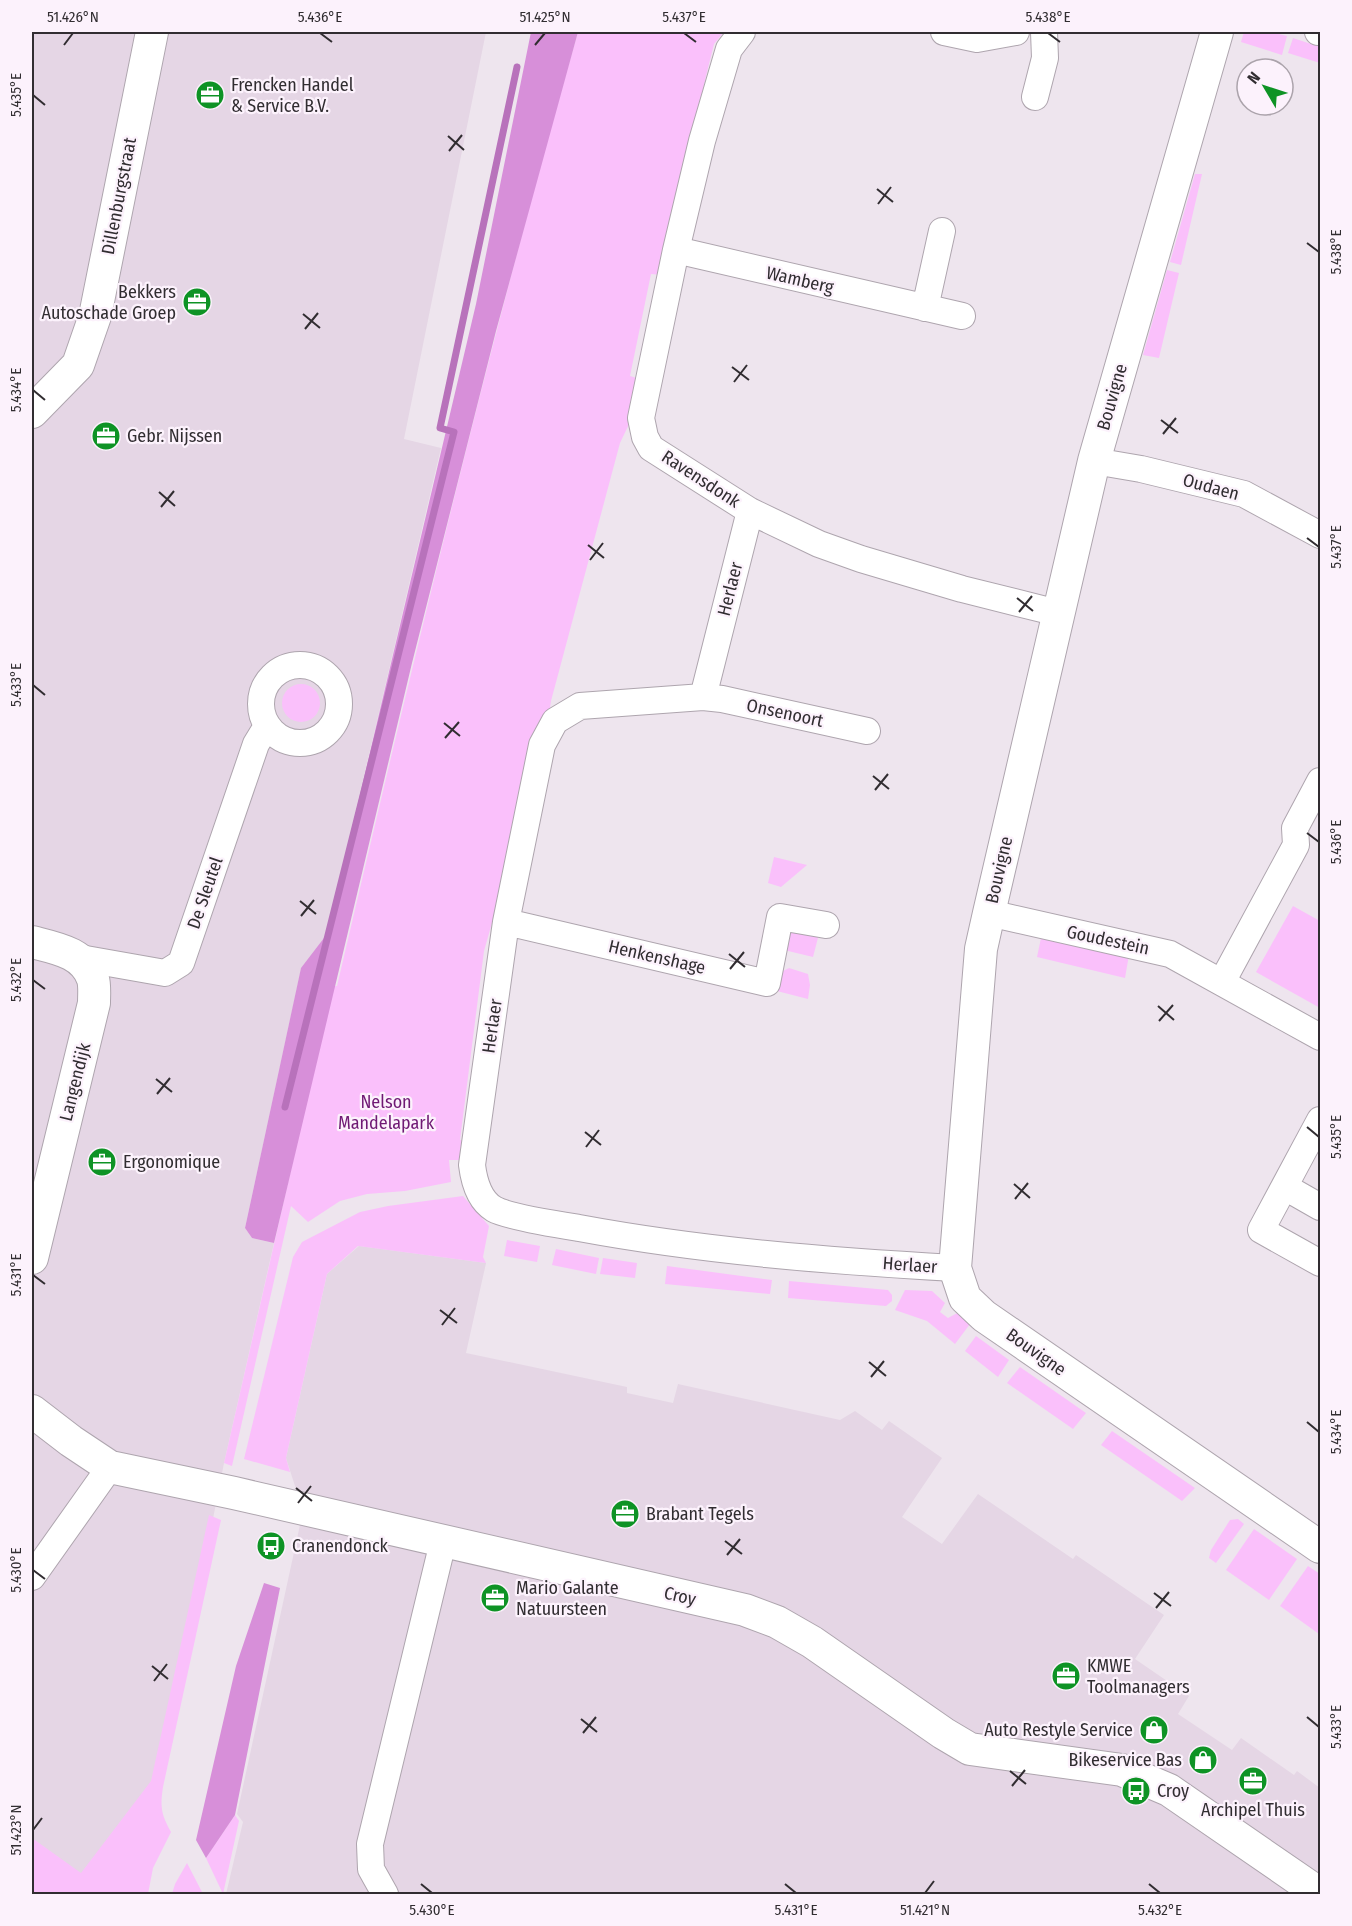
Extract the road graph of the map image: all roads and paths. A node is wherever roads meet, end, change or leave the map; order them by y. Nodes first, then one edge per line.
1 (152, 32) edge
2 (742, 32) edge
3 (944, 32) edge
4 (1016, 32) edge
5 (1044, 32) edge
6 (1217, 32) edge
7 (1035, 97) dead end
8 (942, 231) dead end
9 (676, 250) junction
10 (925, 308) junction
11 (962, 316) dead end
12 (32, 411) edge
13 (1094, 461) junction
14 (750, 511) junction
15 (1320, 535) edge
16 (1058, 613) junction
17 (703, 697) junction
18 (267, 726) dead end
19 (867, 731) dead end
20 (1320, 781) edge
21 (988, 913) junction
22 (506, 922) junction
23 (826, 925) dead end
24 (32, 942) edge
25 (80, 958) junction
26 (1222, 982) junction
27 (1320, 1036) edge
28 (1320, 1120) edge
29 (1285, 1187) junction
30 (1320, 1207) edge
31 (32, 1258) edge
32 (1320, 1263) edge
33 (955, 1268) junction
34 (32, 1411) edge
35 (110, 1467) junction
36 (442, 1542) junction
37 (1320, 1547) edge
38 (32, 1577) edge
39 (1315, 1893) edge
40 (385, 1894) edge

1 - 12 street, Dillenburgstraat
2 - 9 street, Ravensdonk
3 - 4 street
5 - 7 street
6 - 13 street, Bouvigne
8 - 10 street
9 - 10 street, Wamberg
9 - 14 street, Ravensdonk
10 - 11 street, Wamberg
13 - 15 street, Oudaen
13 - 16 street, Bouvigne
14 - 16 street, Ravensdonk
14 - 17 street, Herlaer
16 - 21 street, Bouvigne
17 - 19 street, Onsenoort
17 - 22 street, Herlaer
18 - 25 street, De Sleutel
20 - 26 street
21 - 26 street, Goudestein
21 - 33 street, Bouvigne
22 - 23 street, Henkenshage
22 - 33 street, Herlaer
24 - 25 street
25 - 31 street, Langendijk
26 - 27 street, Goudestein
28 - 29 street
29 - 30 street
29 - 32 street
33 - 37 street, Bouvigne
34 - 35 street
35 - 36 street, Croy
35 - 38 street
36 - 39 street, Croy
36 - 40 street

